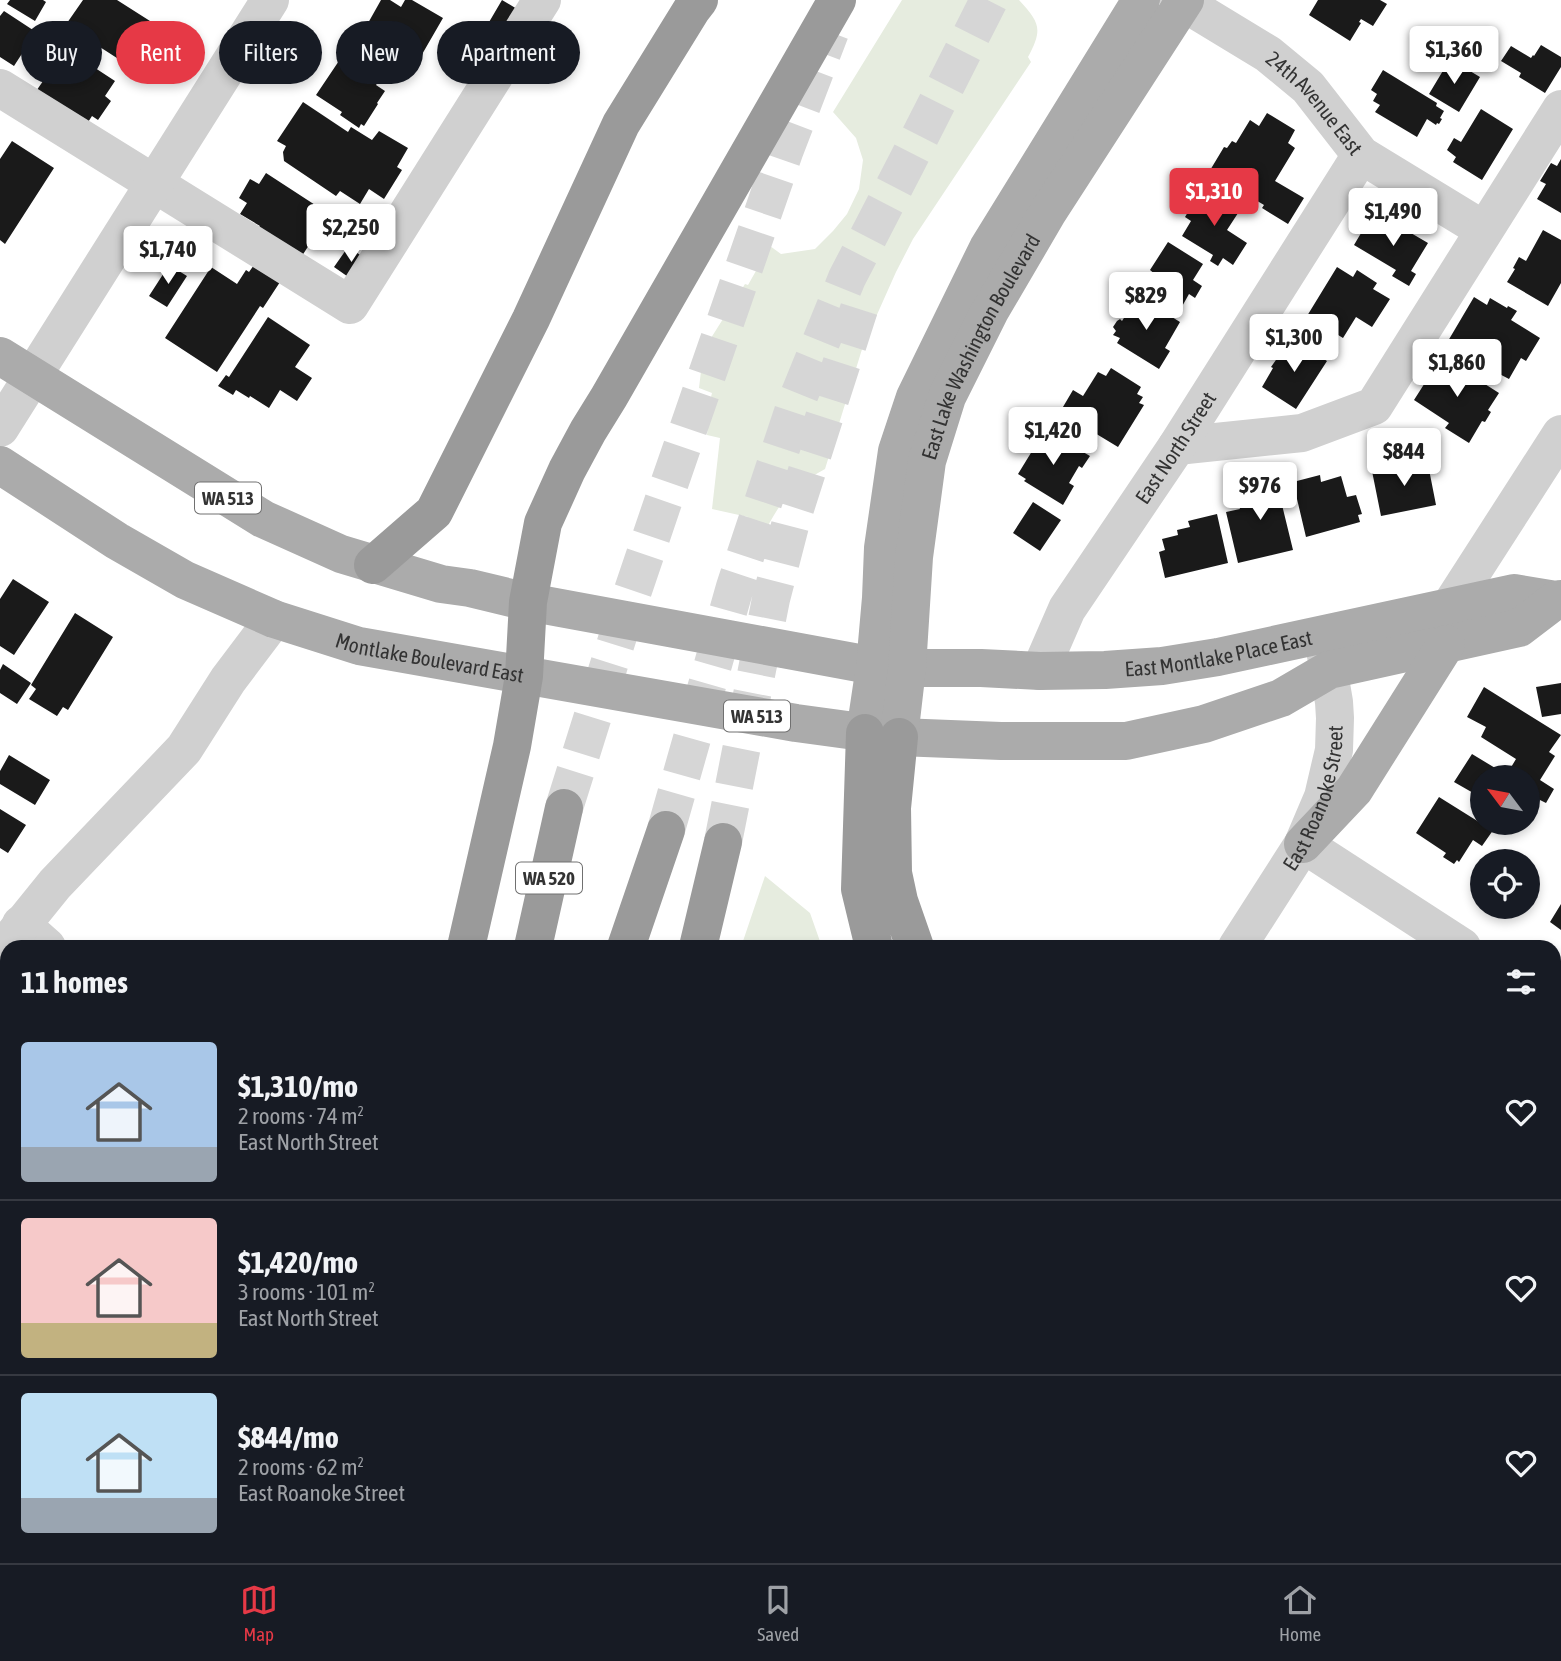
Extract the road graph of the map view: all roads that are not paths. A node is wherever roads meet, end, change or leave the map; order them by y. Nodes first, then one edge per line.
1 (270, 0) edge
2 (542, 0) edge
3 (699, 0) edge
4 (837, 0) edge
5 (1141, 0) edge
6 (1182, 1) edge
7 (0, 88) edge
8 (1561, 108) edge
9 (1361, 155) junction
10 (153, 185) junction
11 (1484, 230) junction
12 (0, 356) edge
13 (33, 376) junction
14 (0, 428) edge
15 (1561, 434) edge
16 (1177, 446) junction
17 (0, 465) edge
18 (373, 565) junction
19 (1559, 600) edge
20 (528, 602) junction
21 (274, 619) junction
22 (1448, 626) junction
23 (1325, 652) junction
24 (891, 667) junction
25 (1040, 671) junction
26 (524, 676) junction
27 (882, 735) junction
28 (564, 808) tunnel mouth
29 (666, 830) tunnel mouth
30 (723, 842) tunnel mouth
31 (1303, 844) junction
32 (24, 940) edge
33 (467, 940) edge
34 (535, 940) edge
35 (628, 940) edge
36 (700, 940) edge
37 (872, 940) edge
38 (913, 940) edge
39 (1241, 940) edge
40 (1451, 940) edge

1 - 10 street
2 - 10 street
3 - 18 highway
4 - 20 highway
5 - 24 main road, East Lake Washington Boulevard
6 - 9 street, 24th Avenue East
6 - 24 main road, East Lake Washington Boulevard
7 - 10 street
8 - 11 street
9 - 11 street, 24th Avenue East
9 - 16 street, East North Street
10 - 13 street
11 - 16 street
12 - 13 main road, WA 513
13 - 14 street
13 - 18 main road, WA 513
15 - 22 street
16 - 25 street, East North Street
17 - 21 main road, Montlake Boulevard East / WA 513
18 - 20 main road, WA 513
19 - 22 main road, East Montlake Place East
20 - 24 main road, WA 513
20 - 26 highway
21 - 26 main road, Montlake Boulevard East / WA 513
21 - 32 street
22 - 23 main road, East Montlake Place East
22 - 31 main road
23 - 25 main road, East Montlake Place East
23 - 27 main road, East Montlake Place East
23 - 31 street, East Roanoke Street
24 - 25 main road, East Montlake Place East
24 - 27 main road, East Lake Washington Boulevard
26 - 27 main road, Montlake Boulevard East / WA 513
26 - 33 highway
27 - 37 highway
27 - 38 highway
28 - 34 highway, WA 520
29 - 35 highway
30 - 36 highway
31 - 39 street, East Roanoke Street
31 - 40 street

